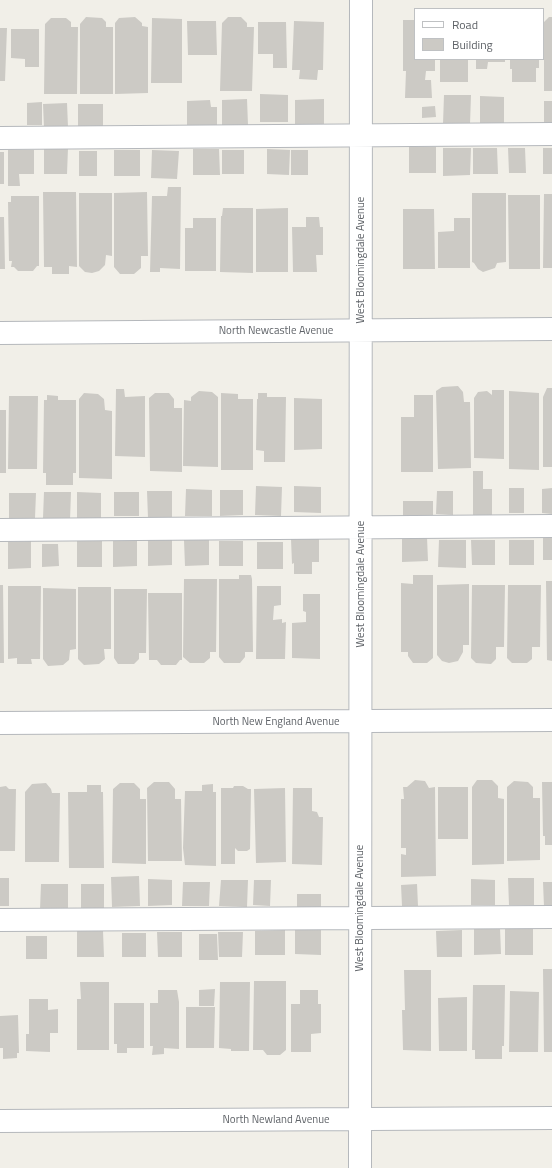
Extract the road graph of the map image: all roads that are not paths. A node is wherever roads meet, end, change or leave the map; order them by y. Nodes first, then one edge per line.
1 (361, 0) edge
2 (361, 134) junction
3 (552, 134) edge
4 (0, 138) edge
5 (552, 330) edge
6 (361, 331) junction
7 (0, 333) edge
8 (552, 526) edge
9 (361, 528) junction
10 (0, 530) edge
11 (552, 720) edge
12 (360, 721) junction
13 (0, 723) edge
14 (552, 917) edge
15 (360, 918) junction
16 (0, 920) edge
17 (552, 1118) edge
18 (360, 1119) junction
19 (0, 1121) edge
20 (360, 1168) edge

1 - 2 street, West Bloomingdale Avenue
2 - 3 street
2 - 4 street
2 - 6 street, West Bloomingdale Avenue
5 - 6 street, North Newcastle Avenue
6 - 7 street, North Newcastle Avenue
6 - 9 street, West Bloomingdale Avenue
8 - 9 street
9 - 10 street
9 - 12 street, West Bloomingdale Avenue
11 - 12 street, North New England Avenue
12 - 13 street, North New England Avenue
12 - 15 street, West Bloomingdale Avenue
14 - 15 street
15 - 16 street
15 - 18 street, West Bloomingdale Avenue
17 - 18 street, North Newland Avenue
18 - 19 street, North Newland Avenue
18 - 20 street, West Bloomingdale Avenue

